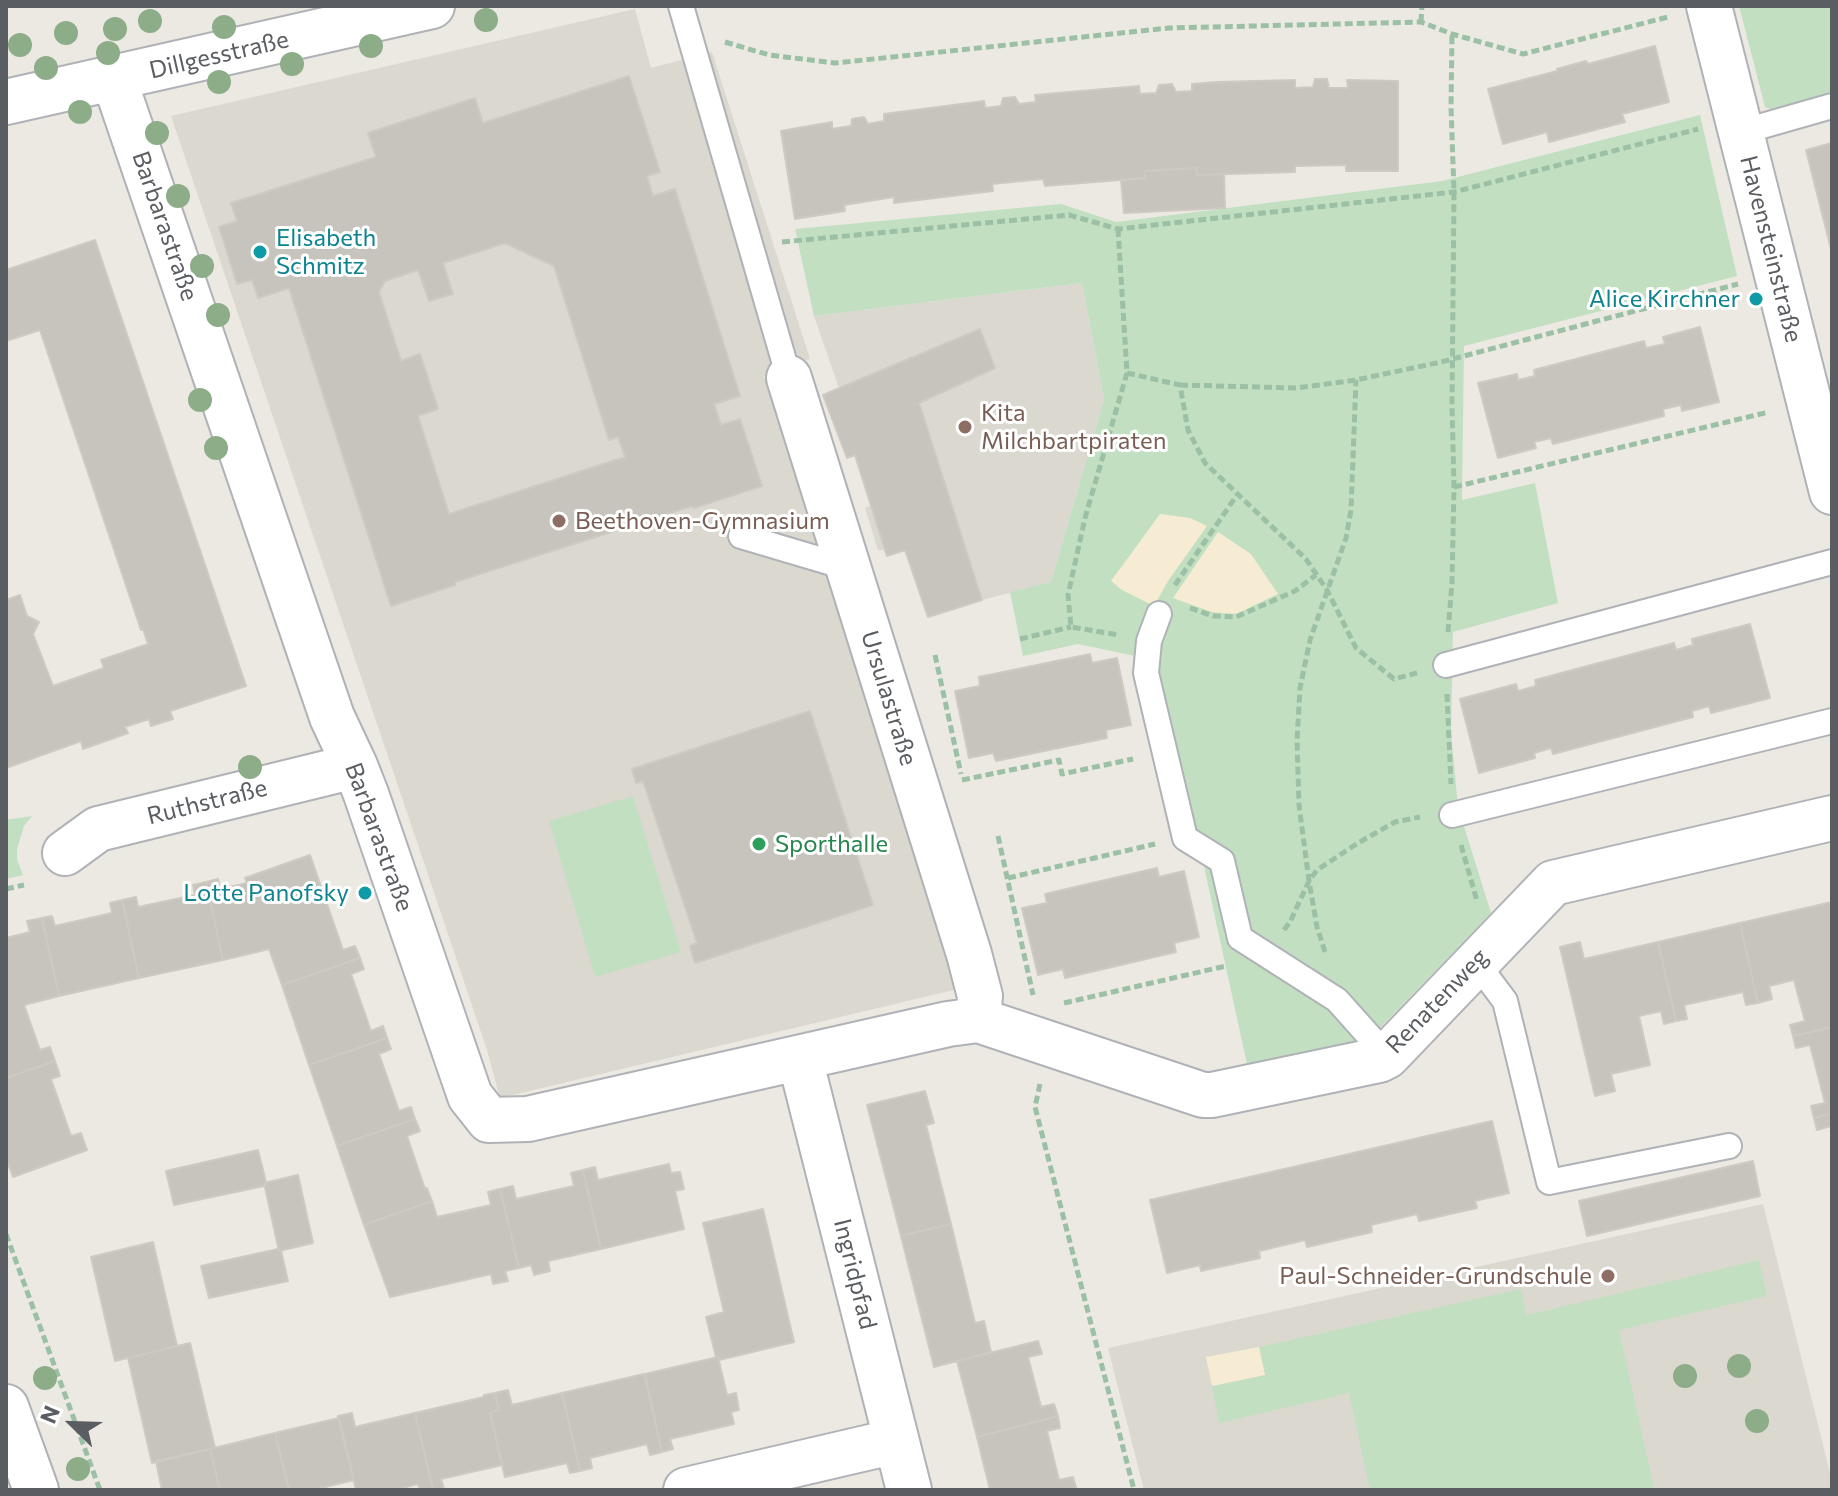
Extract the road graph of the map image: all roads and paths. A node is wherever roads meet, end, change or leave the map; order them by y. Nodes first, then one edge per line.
1 (432, 6) edge
2 (681, 6) edge
3 (1422, 6) edge
4 (1695, 10) edge
5 (386, 11) edge
6 (1421, 22) junction
7 (1452, 34) junction
8 (722, 41) dead end
9 (114, 79) junction
10 (6, 102) edge
11 (1832, 106) edge
12 (1726, 129) junction
13 (1454, 192) junction
14 (1118, 229) junction
15 (782, 242) dead end
16 (1750, 281) dead end
17 (1452, 358) junction
18 (1127, 373) junction
19 (789, 378) joint
20 (1356, 380) junction
21 (1180, 385) junction
22 (1810, 403) junction
23 (1454, 487) junction
24 (1832, 492) edge
25 (1237, 495) junction
26 (741, 536) dead end
27 (1832, 562) edge
28 (849, 568) junction
29 (1316, 575) junction
30 (1327, 590) junction
31 (1163, 607) junction
32 (1071, 627) junction
33 (1020, 639) dead end
34 (1149, 641) junction
35 (935, 655) dead end
36 (1446, 665) junction
37 (1832, 721) edge
38 (1165, 752) junction
39 (355, 766) junction
40 (1452, 815) junction
41 (1832, 818) edge
42 (998, 836) dead end
43 (1185, 838) junction
44 (65, 853) dead end
45 (1008, 878) junction
46 (24, 885) dead end
47 (6, 889) edge
48 (1485, 953) junction
49 (1033, 996) dead end
50 (1337, 1000) junction
51 (978, 1020) junction
52 (1387, 1056) junction
53 (800, 1059) junction
54 (1042, 1075) dead end
55 (1729, 1146) dead end
56 (6, 1234) edge
57 (6, 1407) edge
58 (896, 1441) junction
59 (691, 1489) edge
60 (36, 1490) edge
61 (100, 1490) edge
62 (909, 1490) edge
63 (1134, 1490) edge

1 - 5 street, Dillgesstraße
2 - 19 lane
3 - 6 path
4 - 7 path
4 - 12 street, Havensteinstraße
5 - 9 street, Dillgesstraße
6 - 7 path
6 - 8 path
7 - 13 path
9 - 10 street, Dillgesstraße
9 - 39 street, Barbarastraße
11 - 12 lane
12 - 13 path
12 - 22 street, Havensteinstraße
13 - 14 path
13 - 17 path
14 - 15 path
14 - 18 path
16 - 17 path
17 - 20 path
17 - 23 path
18 - 21 path
18 - 32 path
19 - 28 street, Ursulastraße
20 - 21 path
20 - 30 path
21 - 25 path
22 - 23 path
22 - 24 street, Havensteinstraße
23 - 36 path
25 - 29 path
25 - 31 path
26 - 28 lane
27 - 36 lane
28 - 51 street, Ursulastraße
29 - 30 path
29 - 31 path
30 - 36 path
30 - 50 path
31 - 34 lane
32 - 33 path
32 - 34 path
34 - 38 lane
35 - 38 path
36 - 40 path
37 - 40 lane
38 - 43 lane
39 - 44 street, Ruthstraße
39 - 53 street, Barbarastraße
40 - 48 path
41 - 48 street, Renatenweg
42 - 45 path
43 - 45 path
43 - 50 lane
45 - 49 path
46 - 47 path
48 - 52 street, Renatenweg
48 - 55 lane
50 - 52 lane
51 - 52 street, Renatenweg
51 - 53 street, Barbarastraße
53 - 58 street, Ingridpfad
54 - 63 path
56 - 61 path
57 - 60 street
58 - 59 street
58 - 62 street, Ingridpfad

